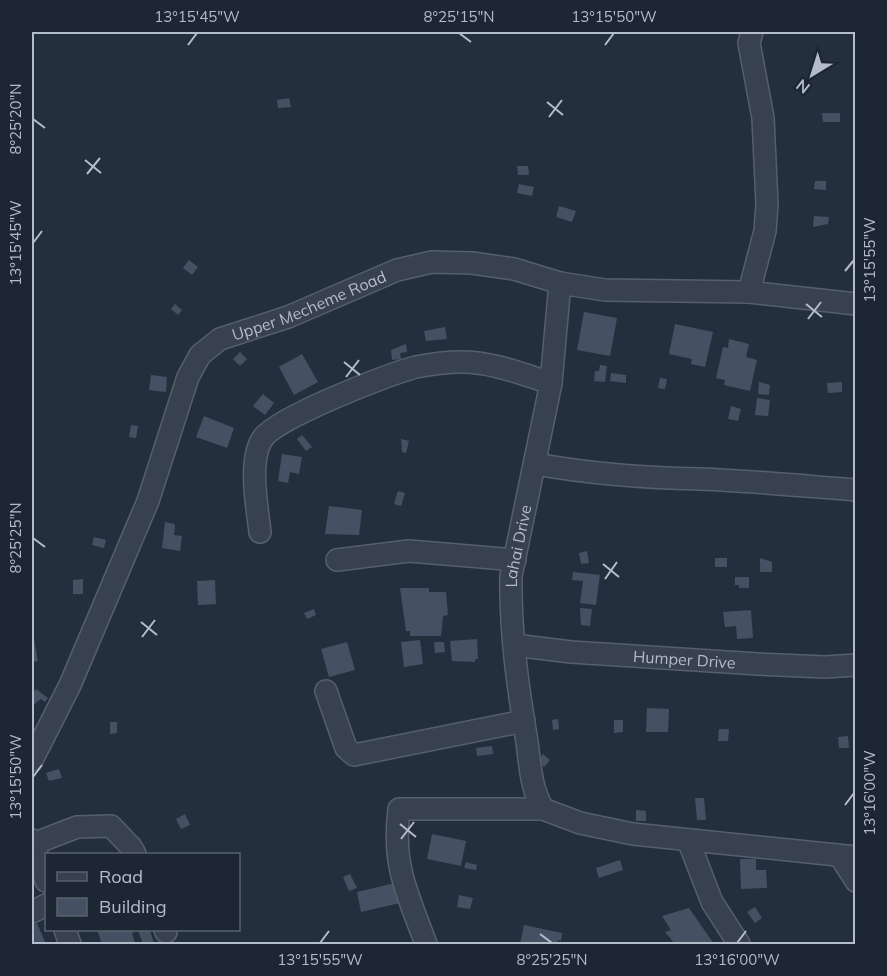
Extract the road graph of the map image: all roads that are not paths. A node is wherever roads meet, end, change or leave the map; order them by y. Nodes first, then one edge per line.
1 (753, 32) edge
2 (560, 283) junction
3 (749, 292) junction
4 (855, 304) edge
5 (551, 383) junction
6 (536, 464) junction
7 (855, 490) edge
8 (260, 532) dead end
9 (337, 560) dead end
10 (515, 560) junction
11 (514, 645) junction
12 (855, 665) edge
13 (326, 691) dead end
14 (524, 721) junction
15 (32, 760) edge
16 (543, 809) junction
17 (688, 840) junction
18 (32, 842) edge
19 (134, 853) edge
20 (848, 856) edge
21 (45, 878) edge
22 (855, 881) edge
23 (426, 945) edge
24 (738, 945) edge

1 - 3 street
2 - 3 street, Upper Mecheme Road
2 - 5 street, Lahai Drive
2 - 15 street, Upper Mecheme Road
3 - 4 street, Upper Mecheme Road
5 - 6 street, Lahai Drive
5 - 8 street
6 - 7 street
6 - 10 street, Lahai Drive
9 - 10 street
10 - 11 street, Lahai Drive
11 - 12 street, Humper Drive
11 - 14 street, Lahai Drive
13 - 14 street
14 - 16 street, Lahai Drive
16 - 17 street
16 - 23 street
17 - 20 street
17 - 24 street
18 - 19 street
18 - 21 street
20 - 22 street

